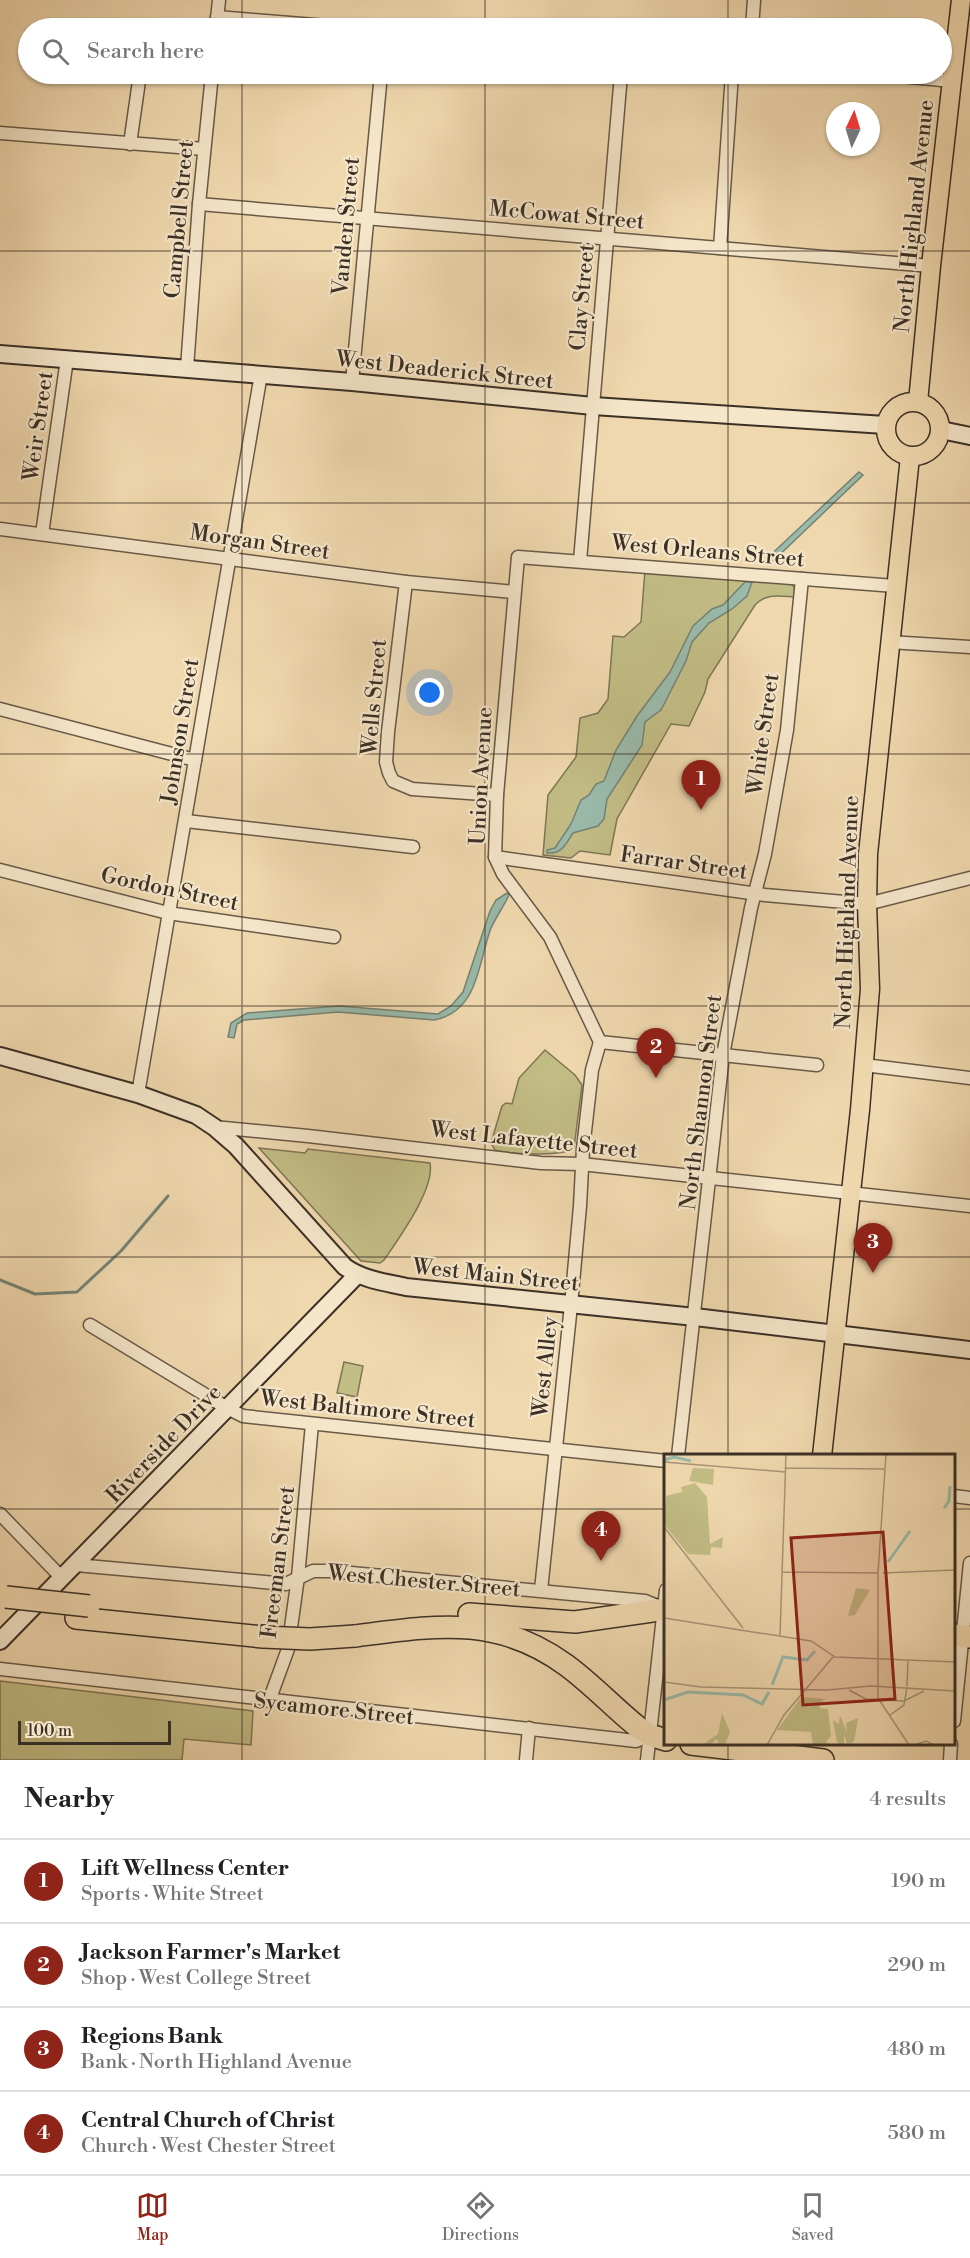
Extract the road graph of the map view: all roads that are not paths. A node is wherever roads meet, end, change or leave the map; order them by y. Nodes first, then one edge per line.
1 (219, 0) edge
2 (754, 0) edge
3 (961, 0) edge
4 (217, 18) edge
5 (753, 18) edge
6 (952, 81) edge
7 (139, 84) edge
8 (211, 84) edge
9 (380, 84) edge
10 (620, 84) edge
11 (731, 84) edge
12 (952, 84) edge
13 (0, 133) edge
14 (130, 144) junction
15 (204, 149) junction
16 (199, 204) junction
17 (367, 218) junction
18 (607, 238) junction
19 (720, 248) junction
20 (931, 266) junction
21 (0, 354) edge
22 (68, 359) junction
23 (188, 368) junction
24 (261, 374) junction
25 (352, 382) junction
26 (918, 402) junction
27 (593, 406) junction
28 (885, 425) junction
29 (941, 430) junction
30 (970, 436) edge
31 (910, 457) junction
32 (0, 529) edge
33 (42, 534) junction
34 (518, 557) joint
35 (230, 558) junction
36 (580, 561) junction
37 (802, 579) junction
38 (406, 582) junction
39 (896, 586) junction
40 (514, 592) junction
41 (889, 642) junction
42 (970, 647) edge
43 (0, 709) edge
44 (195, 760) junction
45 (497, 795) junction
46 (186, 821) junction
47 (413, 847) dead end
48 (495, 857) junction
49 (0, 870) edge
50 (970, 878) edge
51 (754, 893) junction
52 (867, 904) junction
53 (168, 913) junction
54 (334, 937) dead end
55 (600, 1042) junction
56 (723, 1055) junction
57 (0, 1056) edge
58 (817, 1065) dead end
59 (864, 1065) junction
60 (970, 1078) edge
61 (138, 1094) junction
62 (214, 1127) junction
63 (581, 1164) junction
64 (711, 1178) junction
65 (850, 1193) junction
66 (970, 1206) edge
67 (357, 1275) junction
68 (571, 1305) junction
69 (695, 1317) junction
70 (90, 1325) dead end
71 (835, 1334) junction
72 (970, 1350) edge
73 (227, 1408) junction
74 (312, 1424) junction
75 (556, 1448) junction
76 (678, 1454) edge
77 (822, 1454) edge
78 (664, 1461) edge
79 (955, 1496) edge
80 (970, 1497) edge
81 (0, 1514) edge
82 (970, 1563) edge
83 (76, 1565) junction
84 (298, 1577) junction
85 (62, 1578) junction
86 (541, 1590) junction
87 (2, 1602) edge
88 (664, 1603) edge
89 (664, 1603) edge
90 (664, 1622) edge
91 (354, 1630) junction
92 (962, 1636) edge
93 (0, 1641) edge
94 (0, 1670) edge
95 (269, 1701) junction
96 (955, 1710) edge
97 (529, 1728) junction
98 (658, 1737) edge
99 (710, 1745) edge
100 (951, 1745) edge
101 (808, 1755) edge
102 (526, 1760) edge
103 (647, 1760) edge
104 (950, 1760) edge

1 - 4 street
2 - 5 street
3 - 6 main road, North Highland Avenue
7 - 14 street
8 - 15 street, Campbell Street
9 - 17 street, Vanden Street
10 - 18 street, Clay Street
11 - 19 street
12 - 20 main road, North Highland Avenue
13 - 14 street
14 - 15 street
15 - 16 street, Campbell Street
16 - 17 street, McCowat Street
16 - 23 street, Campbell Street
17 - 18 street, McCowat Street
17 - 25 street, Vanden Street
18 - 19 street, McCowat Street
18 - 27 street, Clay Street
19 - 20 street, McCowat Street
20 - 26 main road, North Highland Avenue
21 - 22 street, West Deaderick Street
22 - 23 street, West Deaderick Street
22 - 33 street, Weir Street
23 - 24 street, West Deaderick Street
24 - 25 street, West Deaderick Street
24 - 35 street, Johnson Street
25 - 27 street, West Deaderick Street
26 - 28 main road
26 - 29 main road
27 - 28 street, West Deaderick Street
27 - 36 street, Clay Street
28 - 31 main road
29 - 30 street
29 - 31 main road
31 - 39 main road, North Highland Avenue
32 - 33 street, Morgan Street
33 - 35 street, Morgan Street
34 - 36 street, West Orleans Street
34 - 40 street, Union Avenue
35 - 38 street, Morgan Street
35 - 44 street, Johnson Street
36 - 37 street, West Orleans Street
37 - 39 street, West Orleans Street
37 - 51 street, White Street
38 - 40 street, Morgan Street
38 - 45 street, Wells Street
39 - 41 main road, North Highland Avenue
40 - 45 street, Union Avenue
41 - 42 street
41 - 52 main road, North Highland Avenue
43 - 44 street
44 - 46 street, Johnson Street
45 - 48 street, Union Avenue
46 - 47 street
46 - 53 street, Johnson Street
48 - 51 street, Farrar Street
48 - 55 street, Union Avenue
49 - 53 street, Gordon Street
50 - 52 street, Farrar Street
51 - 52 street, Farrar Street
51 - 56 street, North Shannon Street
52 - 59 main road, North Highland Avenue
53 - 54 street, Gordon Street
53 - 61 street, Johnson Street
55 - 56 street
55 - 63 street, West Alley
56 - 58 street
56 - 64 street, North Shannon Street
57 - 61 street, West Main Street
59 - 60 street
59 - 65 main road, North Highland Avenue
61 - 62 street, West Main Street
62 - 63 street, West Lafayette Street
62 - 67 street, West Main Street
63 - 64 street, West Lafayette Street
63 - 68 street, West Alley
64 - 65 street, West Lafayette Street
64 - 69 street, North Shannon Street
65 - 66 street, West Lafayette Street
65 - 71 main road, North Highland Avenue
67 - 68 street, West Main Street
67 - 73 street, Riverside Drive
68 - 69 street, West Main Street
68 - 75 street, West Alley
69 - 71 street, West Main Street
69 - 76 street, North Shannon Street
70 - 73 street, West Baltimore Street
71 - 72 street, West Main Street
71 - 77 main road, North Highland Avenue
73 - 74 street, West Baltimore Street
73 - 83 street, Riverside Drive
74 - 75 street, West Baltimore Street
74 - 84 street, Freeman Street
75 - 78 street, West Baltimore Street
75 - 86 street, West Alley
79 - 80 street
81 - 85 street
82 - 92 street
83 - 84 street, West Chester Street
83 - 85 street, Riverside Drive
84 - 86 street, West Chester Street
84 - 95 street, Freeman Street
85 - 93 street, Riverside Drive
86 - 88 street, West Chester Street
87 - 91 highway, bridge
89 - 91 highway
90 - 98 street
91 - 98 highway
92 - 96 street
94 - 95 street, Sycamore Street
95 - 97 street, Sycamore Street
97 - 98 street, Sycamore Street
97 - 102 street
98 - 103 street
99 - 101 highway
100 - 104 street

